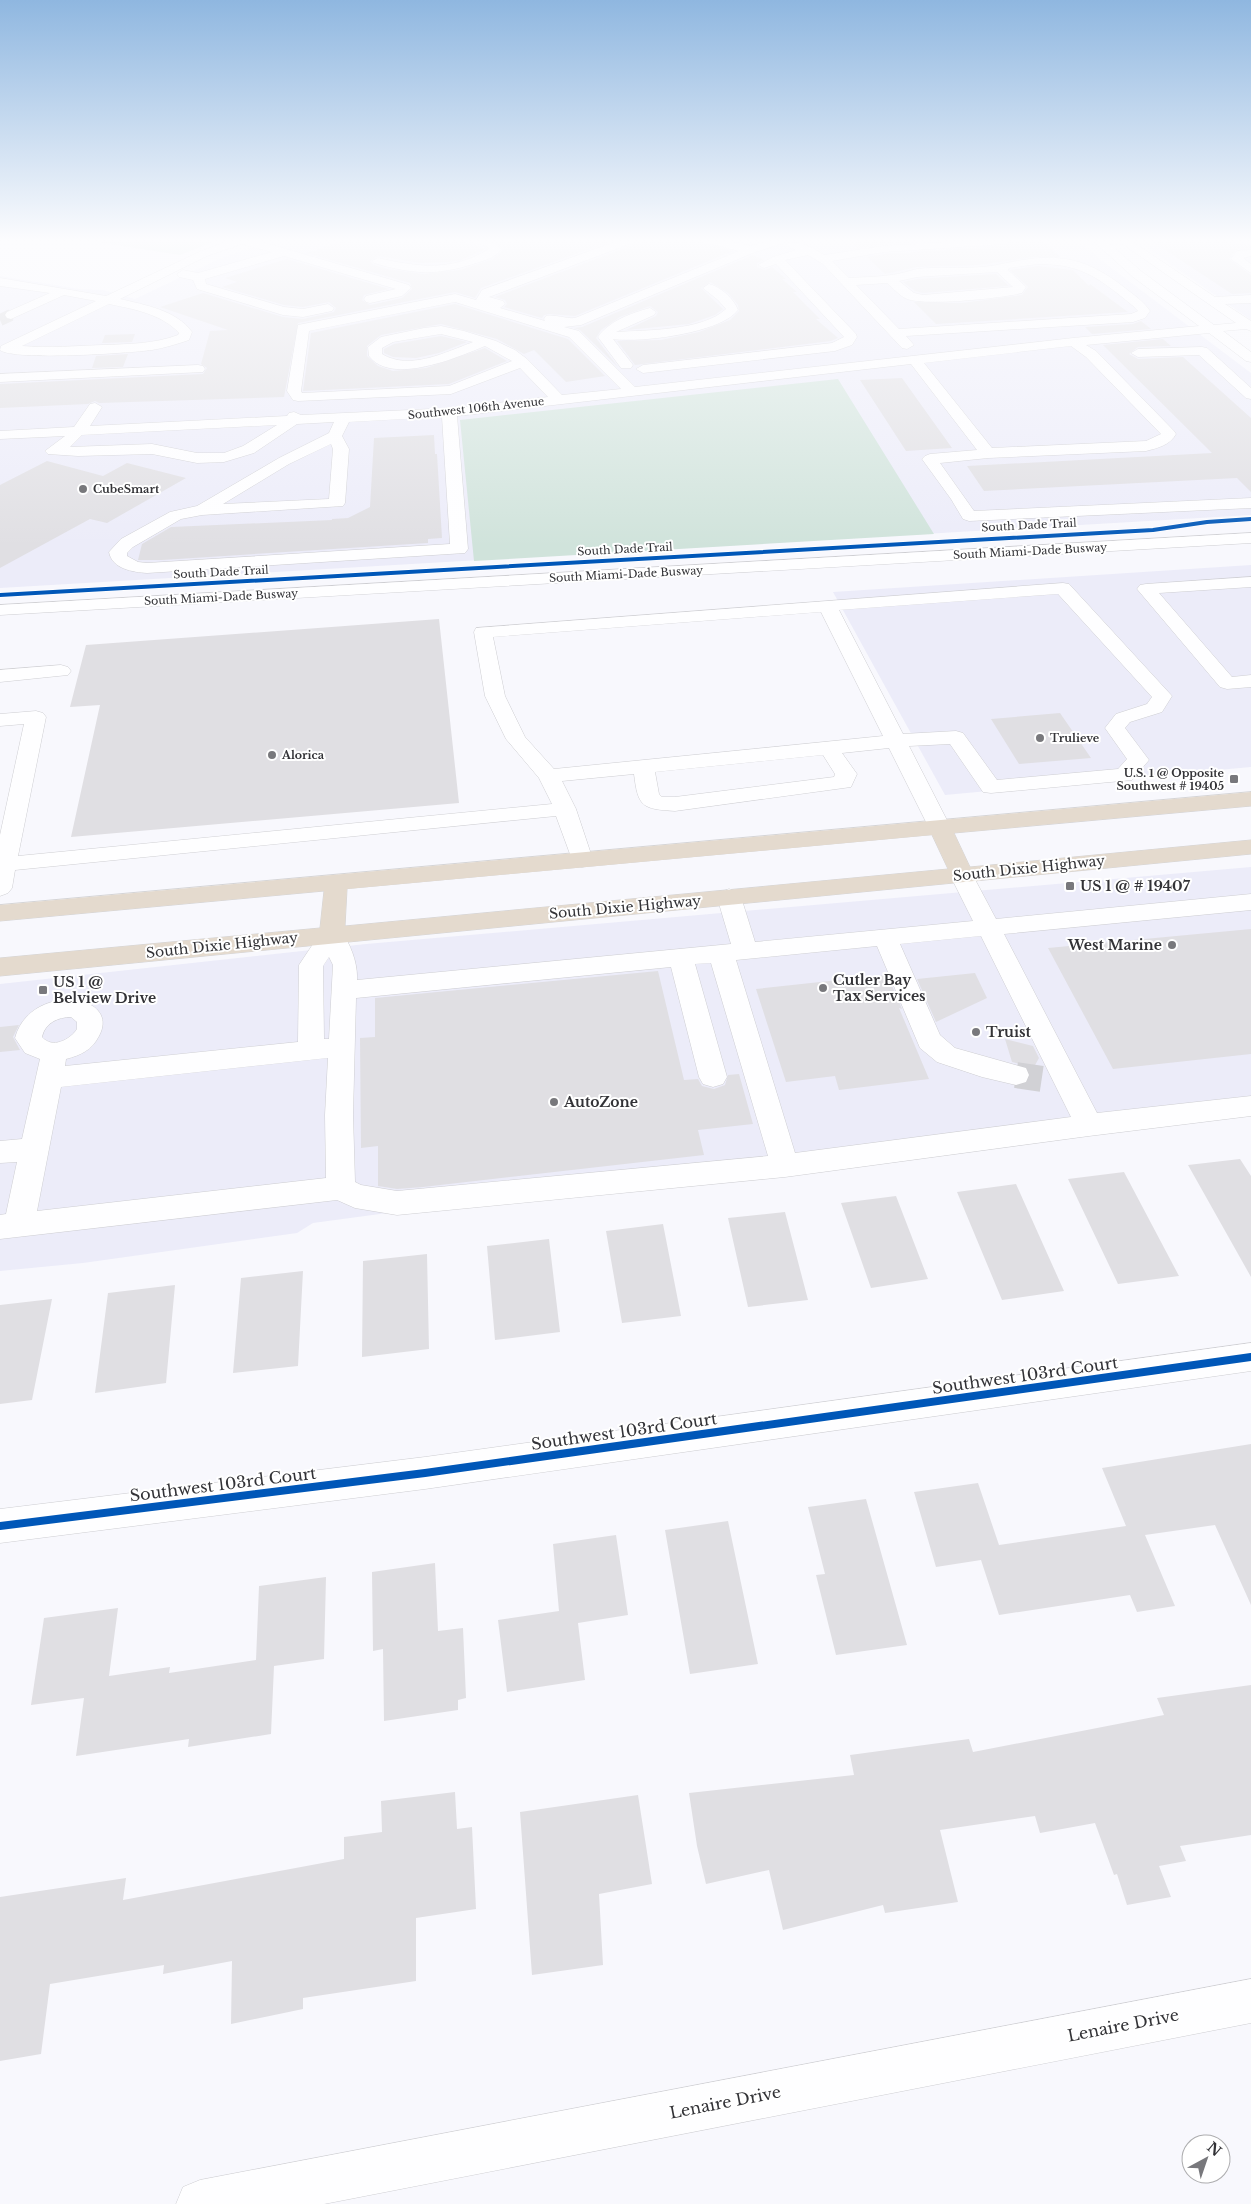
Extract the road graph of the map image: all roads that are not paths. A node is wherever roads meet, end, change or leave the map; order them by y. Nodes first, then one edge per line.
1 (22, 341) edge
2 (174, 341) edge
3 (301, 341) edge
4 (386, 341) edge
5 (480, 341) edge
6 (581, 341) edge
7 (607, 341) edge
8 (848, 341) edge
9 (903, 341) edge
10 (1085, 341) edge
11 (1227, 341) edge
12 (484, 342) junction
13 (1073, 342) junction
14 (3, 350) edge
15 (1124, 353) dead end
16 (1091, 354) junction
17 (1106, 354) dead end
18 (751, 356) junction
19 (1251, 358) edge
20 (918, 359) junction
21 (522, 362) junction
22 (643, 369) junction
23 (198, 370) dead end
24 (768, 376) junction
25 (0, 378) edge
26 (662, 387) junction
27 (451, 390) junction
28 (630, 391) junction
29 (1251, 395) edge
30 (298, 397) junction
31 (558, 399) junction
32 (94, 407) dead end
33 (452, 412) junction
34 (344, 418) junction
35 (293, 420) junction
36 (79, 430) junction
37 (0, 435) edge
38 (335, 436) junction
39 (988, 453) junction
40 (1251, 503) edge
41 (202, 510) junction
42 (1251, 538) edge
43 (1251, 582) edge
44 (827, 605) junction
45 (0, 610) edge
46 (61, 671) dead end
47 (0, 676) edge
48 (1251, 681) edge
49 (0, 720) edge
50 (896, 741) junction
51 (829, 748) junction
52 (644, 766) junction
53 (549, 776) junction
54 (1251, 799) edge
55 (565, 809) junction
56 (940, 828) junction
57 (1251, 847) edge
58 (3, 860) edge
59 (582, 860) junction
60 (962, 875) junction
61 (336, 882) junction
62 (0, 888) edge
63 (730, 897) junction
64 (1251, 902) edge
65 (0, 913) edge
66 (988, 928) junction
67 (332, 935) junction
68 (885, 937) junction
69 (711, 954) junction
70 (0, 967) edge
71 (343, 990) junction
72 (341, 1047) junction
73 (311, 1050) junction
74 (55, 1052) dead end
75 (1016, 1075) tunnel mouth
76 (720, 1076) dead end
77 (49, 1078) junction
78 (1251, 1106) edge
79 (1089, 1125) junction
80 (34, 1149) junction
81 (0, 1152) edge
82 (785, 1166) junction
83 (341, 1188) junction
84 (9, 1226) edge
85 (1251, 1357) edge
86 (0, 1526) edge
87 (1251, 2001) edge
88 (200, 2204) edge

1 - 14 street
2 - 14 street
3 - 30 street
4 - 12 street
5 - 12 street
6 - 28 street
7 - 22 street
8 - 18 street
9 - 20 street
10 - 13 street, Southwest 106th Avenue
11 - 19 street
12 - 21 street
13 - 16 street
13 - 20 street, Southwest 106th Avenue
15 - 29 street
16 - 17 street
16 - 39 street
18 - 22 street
18 - 24 street
20 - 24 street, Southwest 106th Avenue
20 - 39 street
21 - 27 street
21 - 31 street
22 - 26 street
23 - 25 street
24 - 26 street, Southwest 106th Avenue
26 - 28 street, Southwest 106th Avenue
27 - 30 street
27 - 33 street
28 - 31 street, Southwest 106th Avenue
30 - 35 street
31 - 33 street, Southwest 106th Avenue
32 - 36 street
33 - 34 street, Southwest 106th Avenue
33 - 41 street
34 - 35 street, Southwest 106th Avenue
34 - 38 street
35 - 36 street, Southwest 106th Avenue
35 - 36 street
36 - 37 street, Southwest 106th Avenue
38 - 41 street
38 - 41 street
39 - 40 street
42 - 45 street, South Miami-Dade Busway
43 - 48 street
44 - 50 street
44 - 50 street
44 - 53 street
46 - 47 street
49 - 58 street
50 - 51 street
50 - 56 street
51 - 52 street
51 - 52 street
52 - 53 street
53 - 55 street
54 - 56 highway
55 - 58 street
55 - 59 street
56 - 59 highway
56 - 60 highway
57 - 60 highway, South Dixie Highway
58 - 62 street
59 - 61 highway
60 - 63 highway, South Dixie Highway
60 - 66 street
61 - 65 highway
61 - 67 highway
63 - 67 highway, South Dixie Highway
63 - 69 street
64 - 66 street
66 - 68 street
66 - 79 street
67 - 70 highway, South Dixie Highway
67 - 71 street
67 - 73 street
68 - 69 street
68 - 75 street
69 - 71 street
69 - 76 street
69 - 82 street
71 - 72 street
72 - 73 street
72 - 83 street
73 - 77 street
74 - 77 street
77 - 80 street
78 - 79 street
79 - 82 street
80 - 81 street
80 - 84 street
82 - 83 street
83 - 84 street
85 - 86 street, Southwest 103rd Court
87 - 88 street, Lenaire Drive

